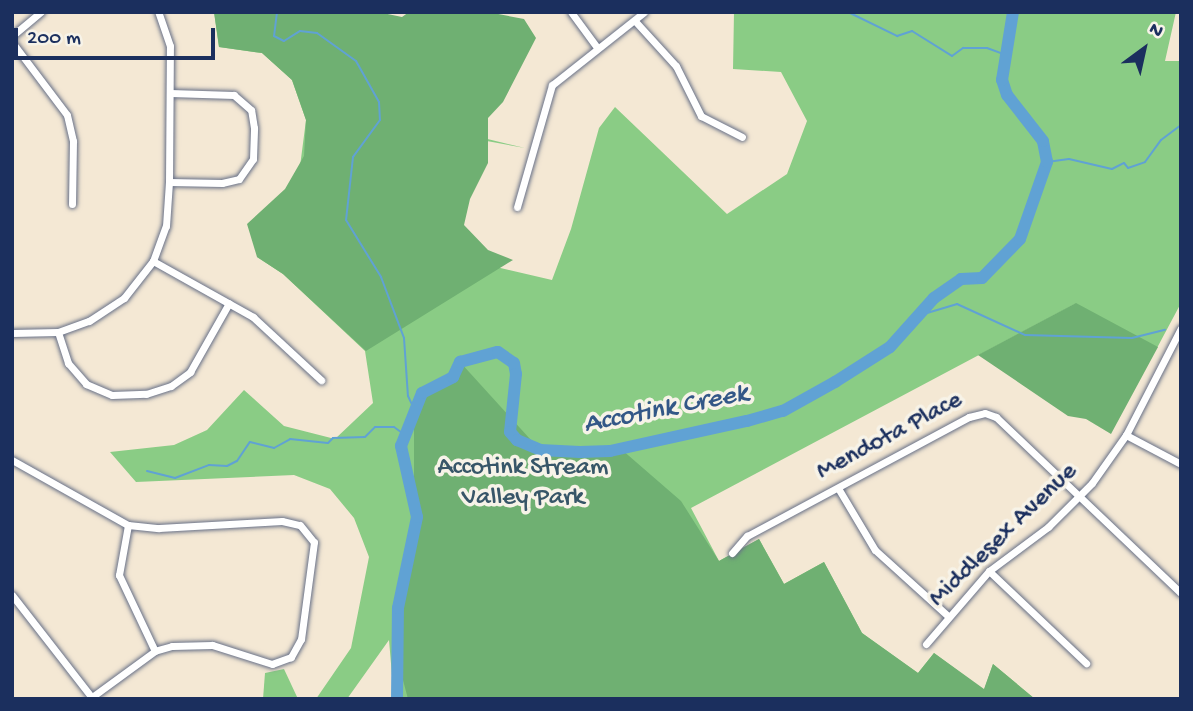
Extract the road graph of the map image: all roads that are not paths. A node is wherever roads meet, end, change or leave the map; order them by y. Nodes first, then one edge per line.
1 (41, 12) edge
2 (158, 12) edge
3 (571, 12) edge
4 (643, 12) edge
5 (635, 21) junction
6 (12, 36) edge
7 (12, 42) edge
8 (596, 47) junction
9 (170, 93) junction
10 (742, 137) dead end
11 (169, 182) junction
12 (72, 204) dead end
13 (517, 207) dead end
14 (153, 261) junction
15 (229, 303) junction
16 (1181, 328) edge
17 (58, 332) junction
18 (12, 333) edge
19 (1171, 347) junction
20 (1181, 347) edge
21 (321, 380) dead end
22 (1126, 435) junction
23 (12, 460) edge
24 (1181, 464) edge
25 (838, 488) junction
26 (1080, 496) junction
27 (128, 524) junction
28 (732, 553) dead end
29 (989, 571) junction
30 (1181, 593) edge
31 (12, 595) edge
32 (947, 615) junction
33 (926, 644) dead end
34 (155, 651) junction
35 (1086, 663) dead end
36 (92, 698) edge

1 - 6 street
2 - 9 street
3 - 8 street
4 - 5 street
5 - 8 street
5 - 10 street
7 - 12 street
8 - 13 street
9 - 11 street
9 - 11 street
11 - 14 street
14 - 15 street
14 - 17 street
15 - 17 street
15 - 21 street
16 - 19 street, Middlesex Avenue
17 - 18 street
19 - 20 street
19 - 22 street, Middlesex Avenue
22 - 24 street
22 - 26 street, Middlesex Avenue
23 - 27 street
25 - 26 street, Mendota Place
25 - 28 street, Mendota Place
25 - 32 street
26 - 29 street, Middlesex Avenue
26 - 30 street, Mendota Place
27 - 34 street
27 - 34 street
29 - 32 street, Middlesex Avenue
29 - 35 street
31 - 36 street
32 - 33 street, Middlesex Avenue
34 - 36 street

